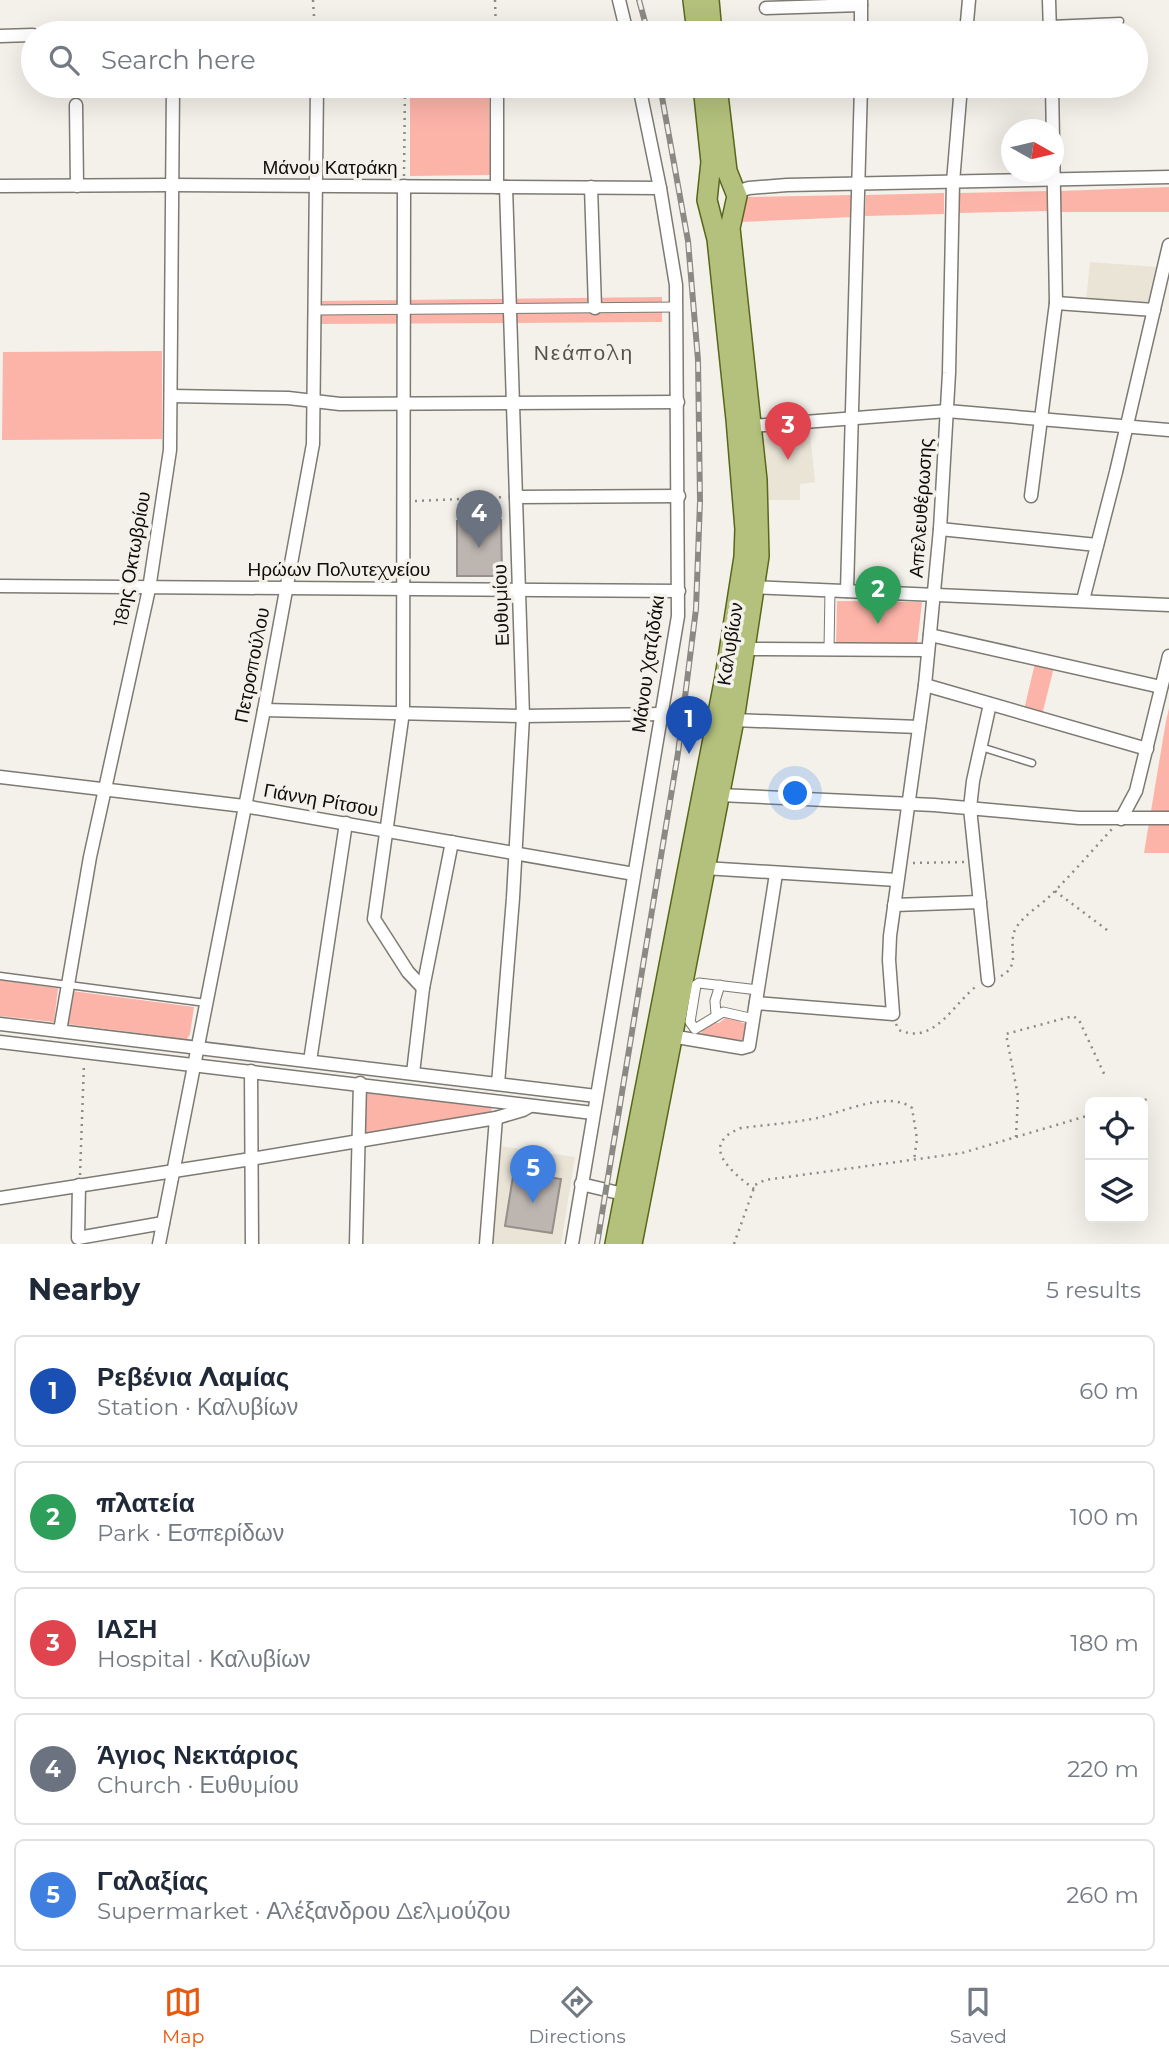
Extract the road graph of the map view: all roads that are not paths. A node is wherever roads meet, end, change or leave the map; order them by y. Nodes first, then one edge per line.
1 (619, 0) edge
2 (693, 0) edge
3 (709, 0) edge
4 (969, 0) edge
5 (1049, 0) edge
6 (861, 2) edge
7 (766, 8) dead end
8 (624, 21) edge
9 (696, 21) edge
10 (711, 21) edge
11 (861, 21) edge
12 (967, 21) edge
13 (1050, 21) edge
14 (21, 35) edge
15 (0, 36) edge
16 (173, 98) edge
17 (317, 98) edge
18 (498, 98) edge
19 (641, 98) edge
20 (704, 98) edge
21 (719, 98) edge
22 (861, 98) edge
23 (960, 98) edge
24 (1052, 98) edge
25 (76, 105) dead end
26 (1053, 119) edge
27 (1169, 177) edge
28 (1064, 181) edge
29 (953, 182) junction
30 (1001, 182) edge
31 (1055, 182) edge
32 (859, 183) junction
33 (172, 185) junction
34 (0, 186) edge
35 (77, 186) junction
36 (316, 186) junction
37 (404, 186) junction
38 (502, 187) junction
39 (591, 187) junction
40 (660, 188) junction
41 (735, 196) junction
42 (708, 199) junction
43 (1169, 245) edge
44 (1056, 303) junction
45 (677, 307) junction
46 (595, 308) junction
47 (510, 309) junction
48 (314, 310) junction
49 (404, 310) junction
50 (1154, 310) junction
51 (171, 396) junction
52 (314, 401) junction
53 (513, 402) junction
54 (678, 402) junction
55 (404, 403) junction
56 (947, 411) junction
57 (853, 418) junction
58 (1043, 419) junction
59 (752, 426) junction
60 (1127, 426) junction
61 (1169, 430) edge
62 (679, 496) junction
63 (1031, 496) dead end
64 (516, 497) junction
65 (940, 529) junction
66 (1097, 545) junction
67 (0, 586) edge
68 (747, 587) junction
69 (405, 588) junction
70 (149, 589) junction
71 (286, 589) junction
72 (520, 589) junction
73 (830, 590) junction
74 (679, 591) junction
75 (847, 591) junction
76 (934, 594) junction
77 (1083, 600) junction
78 (1169, 605) edge
79 (930, 635) junction
80 (747, 649) junction
81 (829, 649) junction
82 (929, 650) junction
83 (1169, 656) edge
84 (925, 685) junction
85 (1161, 687) junction
86 (990, 704) junction
87 (264, 710) junction
88 (403, 712) junction
89 (662, 714) junction
90 (523, 716) junction
91 (734, 720) junction
92 (919, 727) junction
93 (980, 747) junction
94 (1147, 749) junction
95 (1032, 762) dead end
96 (0, 777) edge
97 (104, 789) junction
98 (719, 795) junction
99 (908, 805) junction
100 (244, 806) junction
101 (970, 808) junction
102 (1169, 818) edge
103 (1121, 819) junction
104 (346, 824) junction
105 (386, 831) junction
106 (452, 842) junction
107 (516, 853) junction
108 (704, 868) junction
109 (634, 874) junction
110 (776, 874) junction
111 (897, 880) junction
112 (980, 902) junction
113 (894, 905) junction
114 (0, 976) edge
115 (988, 980) road end
116 (66, 985) junction
117 (720, 985) junction
118 (424, 988) junction
119 (757, 997) junction
120 (206, 1003) junction
121 (716, 1014) junction
122 (754, 1019) junction
123 (0, 1024) edge
124 (60, 1031) junction
125 (671, 1036) junction
126 (0, 1042) edge
127 (198, 1048) junction
128 (310, 1061) junction
129 (194, 1065) junction
130 (251, 1071) junction
131 (413, 1073) junction
132 (359, 1083) junction
133 (498, 1084) junction
134 (596, 1096) junction
135 (531, 1105) junction
136 (593, 1112) junction
137 (496, 1118) junction
138 (357, 1142) junction
139 (251, 1159) junction
140 (172, 1170) junction
141 (581, 1184) junction
142 (79, 1185) junction
143 (623, 1194) junction
144 (0, 1198) edge
145 (163, 1223) junction
146 (159, 1244) edge
147 (252, 1244) edge
148 (356, 1244) edge
149 (486, 1244) edge
150 (572, 1244) edge
151 (615, 1244) edge
152 (632, 1244) edge

1 - 8 street
2 - 9 main road
3 - 10 main road
4 - 12 street
5 - 13 street
6 - 7 street
6 - 11 street
14 - 15 street
16 - 33 street, 18ης Οκτωβρίου
17 - 36 street, Πετροπούλου
18 - 38 street, Ευθυμίου
19 - 40 street, Μάνου Χατζιδάκι
20 - 42 main road, Καλυβίων
21 - 41 main road, Καλυβίων
22 - 32 street
23 - 29 street, Απελευθέρωσης
24 - 26 street
25 - 35 street
27 - 28 street
29 - 30 street
29 - 32 street
29 - 56 street, Απελευθέρωσης
31 - 44 street
32 - 41 street
32 - 57 street
33 - 35 street, Μάνου Κατράκη
33 - 36 street, Μάνου Κατράκη
33 - 51 street, 18ης Οκτωβρίου
34 - 35 street, Μάνου Κατράκη
36 - 37 street, Μάνου Κατράκη
36 - 48 street, Πετροπούλου
37 - 38 street, Μάνου Κατράκη
37 - 49 street
38 - 39 street, Μάνου Κατράκη
38 - 47 street, Ευθυμίου
39 - 40 street, Μάνου Κατράκη
39 - 46 street
40 - 45 street, Μάνου Χατζιδάκι
41 - 42 main road
41 - 59 main road, Καλυβίων
42 - 68 main road, Καλυβίων
43 - 50 street
44 - 50 street
44 - 58 street
45 - 46 street
45 - 54 street, Μάνου Χατζιδάκι
46 - 47 street
47 - 49 street
47 - 53 street, Ευθυμίου
48 - 49 street
48 - 52 street, Πετροπούλου
49 - 55 street
50 - 60 street
51 - 52 street
51 - 70 street, 18ης Οκτωβρίου
52 - 55 street
52 - 71 street, Πετροπούλου
53 - 54 street
53 - 55 street
53 - 64 street, Ευθυμίου
54 - 62 street, Μάνου Χατζιδάκι
55 - 69 street
56 - 57 street
56 - 58 street
56 - 65 street, Απελευθέρωσης
57 - 59 street
57 - 75 street
58 - 60 street
58 - 63 street
59 - 68 main road, Καλυβίων
60 - 61 street
60 - 66 street
62 - 64 street
62 - 74 street, Μάνου Χατζιδάκι
64 - 72 street, Ευθυμίου
65 - 66 street
65 - 76 street, Απελευθέρωσης
66 - 77 street
67 - 70 street, Ηρώων Πολυτεχνείου
68 - 73 street
68 - 80 main road, Καλυβίων
68 - 143 main road, Καλυβίων
69 - 71 street, Ηρώων Πολυτεχνείου
69 - 72 street, Ηρώων Πολυτεχνείου
69 - 88 street
70 - 71 street, Ηρώων Πολυτεχνείου
70 - 97 street, 18ης Οκτωβρίου
71 - 87 street, Πετροπούλου
72 - 74 street, Ηρώων Πολυτεχνείου
72 - 90 street, Ευθυμίου
73 - 75 street
73 - 81 street
74 - 89 street, Μάνου Χατζιδάκι
75 - 76 street
76 - 77 street
76 - 79 street, Απελευθέρωσης
77 - 78 street
79 - 82 street, Απελευθέρωσης
79 - 85 street
80 - 81 street
80 - 91 main road, Καλυβίων
81 - 82 street
82 - 84 street, Απελευθέρωσης
83 - 85 street
84 - 86 street
84 - 92 street, Απελευθέρωσης
85 - 94 street
86 - 93 street
86 - 94 street
87 - 88 street
87 - 100 street, Πετροπούλου
88 - 90 street
88 - 105 street
89 - 90 street
89 - 109 street, Μάνου Χατζιδάκι
90 - 107 street, Ευθυμίου
91 - 92 street
91 - 98 main road, Καλυβίων
92 - 99 street, Απελευθέρωσης
93 - 95 lane
93 - 101 street
94 - 103 street
96 - 97 street, Γιάννη Ρίτσου
97 - 100 street, Γιάννη Ρίτσου
97 - 116 street, 18ης Οκτωβρίου
98 - 99 street
98 - 108 main road, Καλυβίων
99 - 101 street
99 - 111 street, Απελευθέρωσης
100 - 104 street, Γιάννη Ρίτσου
100 - 120 street, Πετροπούλου
101 - 103 street
101 - 112 street
102 - 103 street
104 - 105 street, Γιάννη Ρίτσου
104 - 128 street
105 - 106 street, Γιάννη Ρίτσου
105 - 118 street
106 - 107 street, Γιάννη Ρίτσου
106 - 118 street
107 - 109 street, Γιάννη Ρίτσου
107 - 133 street, Ευθυμίου
108 - 110 street
108 - 125 main road, Καλυβίων
109 - 134 street, Μάνου Χατζιδάκι
110 - 111 street
110 - 119 street
111 - 113 street, Απελευθέρωσης
112 - 113 street
112 - 115 street
113 - 119 street, Απελευθέρωσης
114 - 116 lane
116 - 120 lane
116 - 124 street, 18ης Οκτωβρίου
117 - 119 street
117 - 121 street
117 - 121 street
118 - 131 street
119 - 122 street
120 - 127 street, Πετροπούλου
121 - 122 street
122 - 125 street
123 - 124 street
124 - 127 street
125 - 152 main road, Καλυβίων
126 - 129 street
127 - 128 street
127 - 129 street, Πετροπούλου
128 - 131 street
129 - 130 street
129 - 140 street, Πετροπούλου
130 - 132 street
130 - 139 street
131 - 133 street
132 - 135 street
132 - 138 street
133 - 134 street
134 - 136 street, Μάνου Χατζιδάκι
135 - 136 street
135 - 137 street
136 - 141 street, Μάνου Χατζιδάκι
137 - 138 street
137 - 149 street
138 - 139 street
138 - 148 street
139 - 140 street
139 - 147 street
140 - 142 street
140 - 145 street, Πετροπούλου
141 - 143 street
141 - 150 street, Μάνου Χατζιδάκι
142 - 144 street
142 - 145 street
143 - 151 main road, Καλυβίων
145 - 146 street, Πετροπούλου

